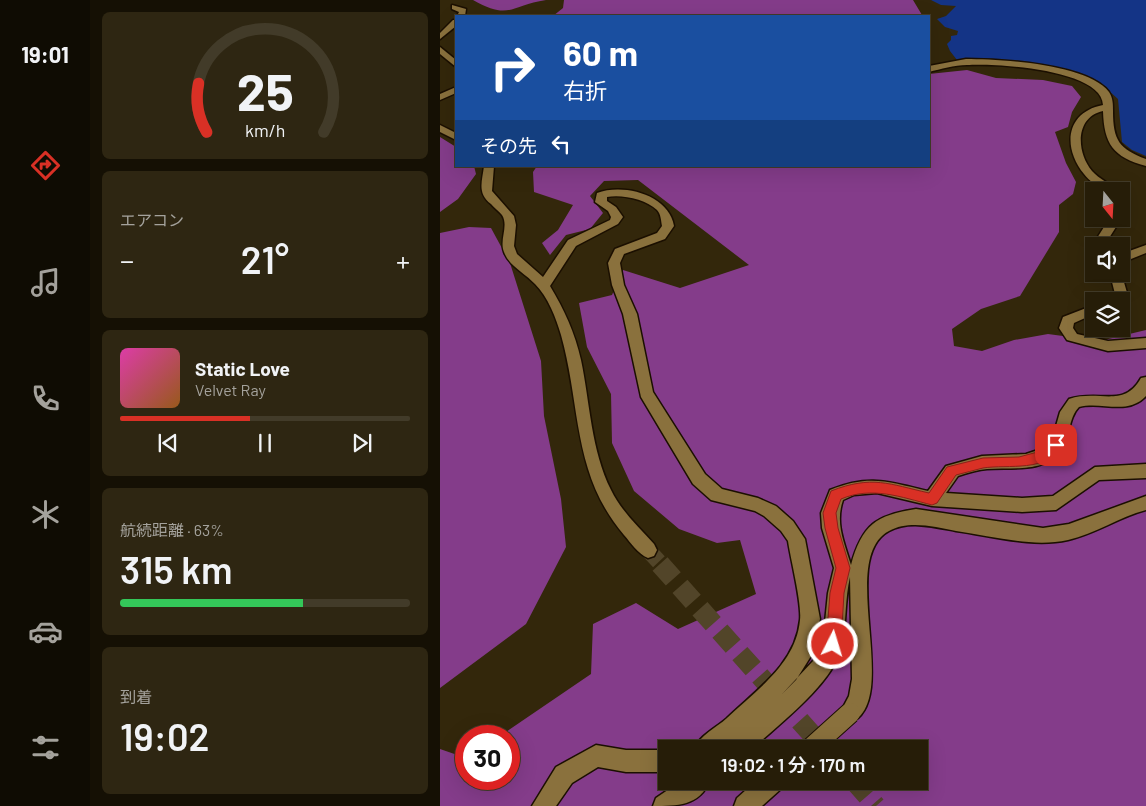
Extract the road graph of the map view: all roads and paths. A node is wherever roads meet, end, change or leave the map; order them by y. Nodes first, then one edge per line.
1 (455, 7) dead end
2 (462, 15) edge
3 (455, 23) edge
4 (440, 37) edge
5 (440, 49) edge
6 (455, 63) edge
7 (930, 68) edge
8 (455, 90) edge
9 (440, 97) edge
10 (1108, 107) junction
11 (440, 128) edge
12 (455, 136) edge
13 (1146, 163) edge
14 (490, 167) edge
15 (1100, 182) edge
16 (1146, 249) edge
17 (1130, 255) edge
18 (558, 263) junction
19 (526, 268) junction
20 (544, 285) junction
21 (1085, 313) edge
22 (1146, 343) edge
23 (1146, 382) edge
24 (1146, 471) edge
25 (932, 499) junction
26 (1146, 503) edge
27 (648, 550) tunnel mouth
28 (717, 740) edge
29 (745, 740) edge
30 (820, 740) edge
31 (658, 761) edge
32 (690, 790) edge
33 (763, 790) edge
34 (676, 803) edge
35 (543, 806) edge
36 (745, 806) edge

1 - 2 street
3 - 4 street
5 - 6 street
7 - 10 street
8 - 9 street
10 - 13 street
10 - 15 street
11 - 12 street
14 - 19 street
16 - 17 street
18 - 19 street
18 - 20 street
18 - 28 street
19 - 20 street
20 - 27 street
21 - 22 street
23 - 25 street
24 - 25 street
25 - 29 street
26 - 30 street, bridge
31 - 35 street
32 - 34 street
33 - 36 street

